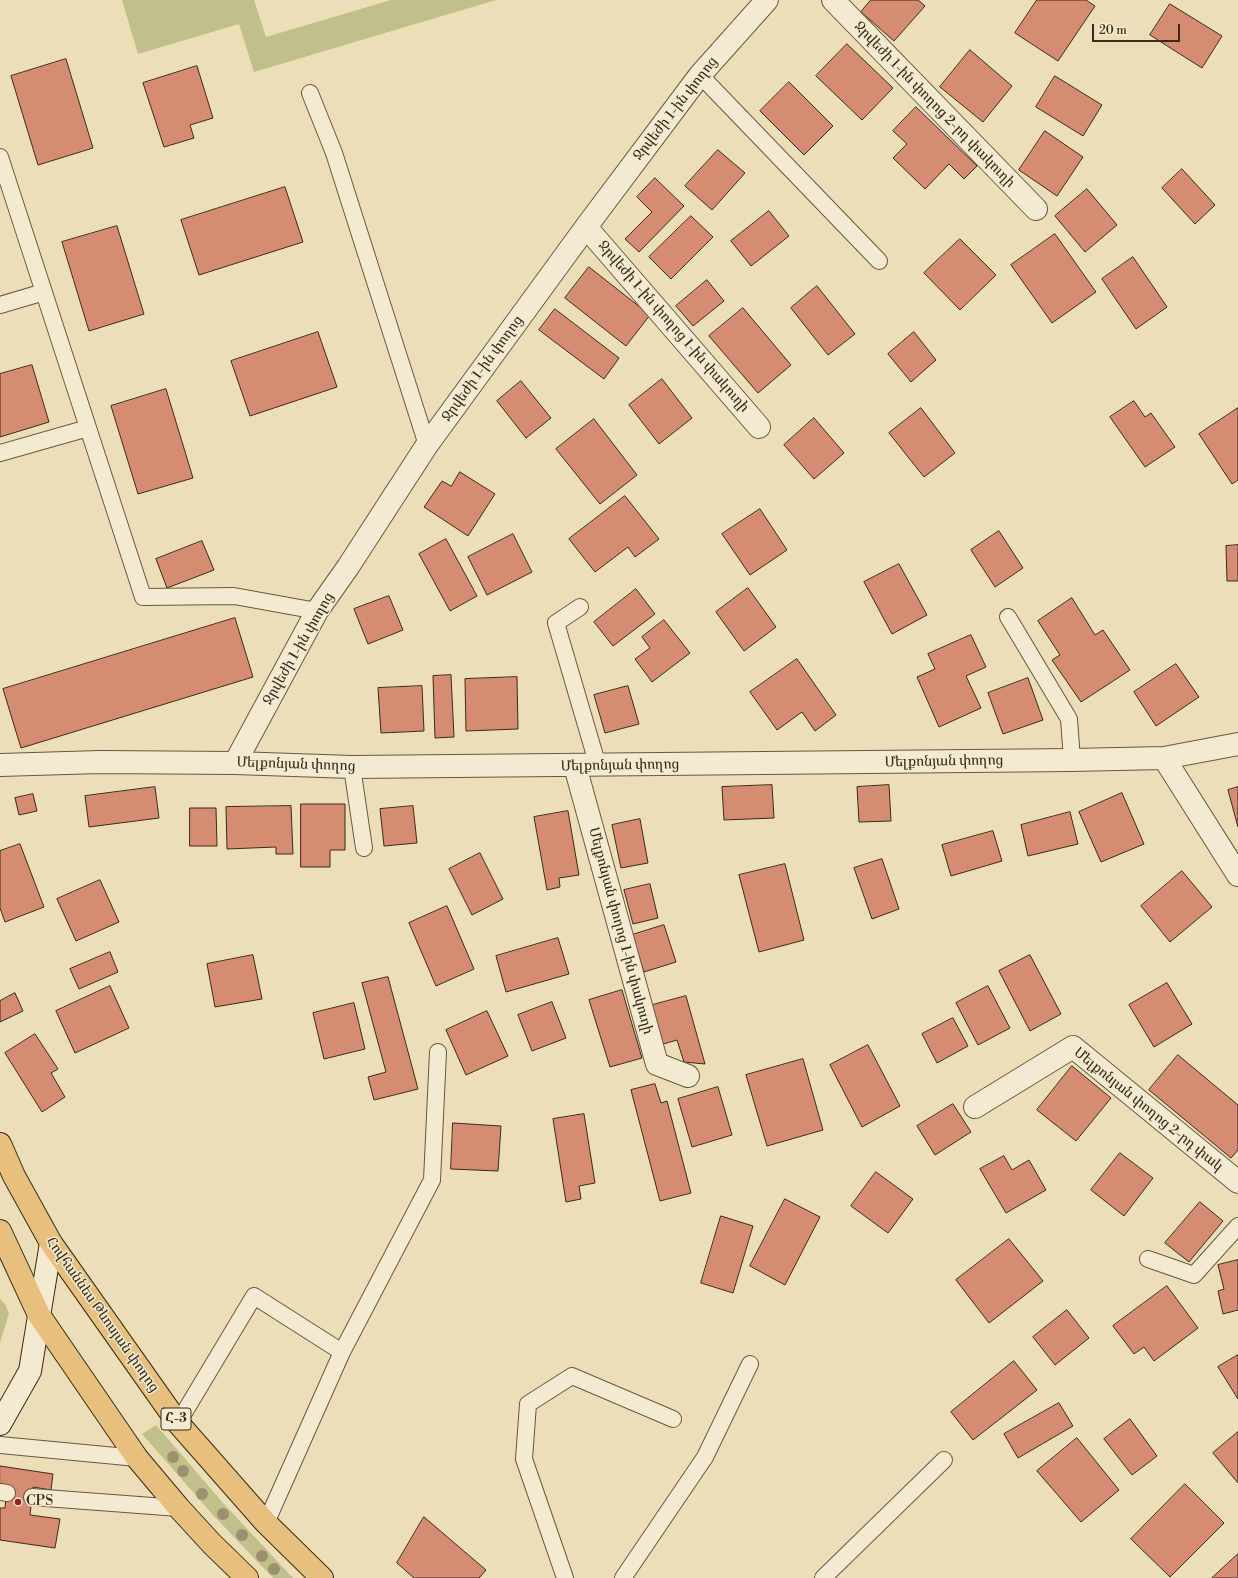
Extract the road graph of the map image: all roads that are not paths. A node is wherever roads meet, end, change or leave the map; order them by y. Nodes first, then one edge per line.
1 (767, 0) edge
2 (833, 0) edge
3 (700, 75) junction
4 (310, 93) dead end
5 (1, 161) edge
6 (1036, 209) dead end
7 (586, 226) junction
8 (879, 261) dead end
9 (44, 292) junction
10 (0, 305) edge
11 (759, 427) dead end
12 (88, 428) junction
13 (427, 445) junction
14 (0, 452) edge
15 (580, 607) dead end
16 (317, 611) junction
17 (1008, 617) dead end
18 (1238, 744) edge
19 (1164, 758) junction
20 (1072, 760) junction
21 (235, 763) junction
22 (0, 765) edge
23 (575, 766) junction
24 (598, 766) junction
25 (352, 767) junction
26 (364, 848) dead end
27 (1238, 876) edge
28 (438, 1052) dead end
29 (688, 1076) dead end
30 (975, 1106) dead end
31 (0, 1144) edge
32 (7, 1172) edge
33 (1238, 1182) edge
34 (1238, 1226) edge
35 (0, 1231) edge
36 (51, 1243) junction
37 (1148, 1260) dead end
38 (39, 1315) junction
39 (342, 1352) junction
40 (750, 1364) dead end
41 (673, 1419) dead end
42 (178, 1423) junction
43 (0, 1424) edge
44 (0, 1446) edge
45 (137, 1458) junction
46 (944, 1460) dead end
47 (32, 1497) dead end
48 (179, 1508) junction
49 (266, 1523) junction
50 (247, 1578) edge
51 (322, 1578) edge
52 (565, 1578) edge
53 (623, 1578) edge
54 (823, 1578) edge

1 - 3 street, Ջրվեժի 1-ին փողոց
2 - 6 street, Ջրվեժի 1-ին փողոց 2-րդ փակուղի
3 - 7 street, Ջրվեժի 1-ին փողոց
3 - 8 lane
4 - 13 lane
5 - 9 lane
7 - 11 street, Ջրվեժի 1-ին փողոց 1-ին փակուղի
7 - 13 street, Ջրվեժի 1-ին փողոց
9 - 10 lane
9 - 12 lane
12 - 14 lane
12 - 16 lane
13 - 16 street, Ջրվեժի 1-ին փողոց
15 - 24 lane
16 - 21 street, Ջրվեժի 1-ին փողոց
17 - 20 lane
18 - 19 street, Մելքոնյան փողոց
19 - 20 street, Մելքոնյան փողոց
19 - 27 street
20 - 24 street, Մելքոնյան փողոց
21 - 22 street, Մելքոնյան փողոց
21 - 25 street, Մելքոնյան փողոց
23 - 24 street, Մելքոնյան փողոց
23 - 25 street, Մելքոնյան փողոց
23 - 29 street, Մելքոնյան փողոց 1-ին փակուղի
25 - 26 lane
28 - 39 lane
30 - 33 street, Մելքոնյան փողոց 2-րդ փակ
31 - 32 main road, Հովհաննես Թևոսյան փողոց / Հ-3
32 - 36 main road, Հովհաննես Թևոսյան փողոց / Հ-3
34 - 37 lane
35 - 38 main road
36 - 38 street
36 - 42 main road, Հովհաննես Թևոսյան փողոց / Հ-3
38 - 43 street
38 - 45 main road
39 - 42 lane
39 - 49 lane
40 - 53 lane
41 - 52 lane
42 - 49 main road, Հովհաննես Թևոսյան փողոց / Հ-3
44 - 45 lane
45 - 48 main road
46 - 54 lane
47 - 48 lane
48 - 50 main road
49 - 51 main road, Հովհաննես Թևոսյան փողոց / Հ-3

